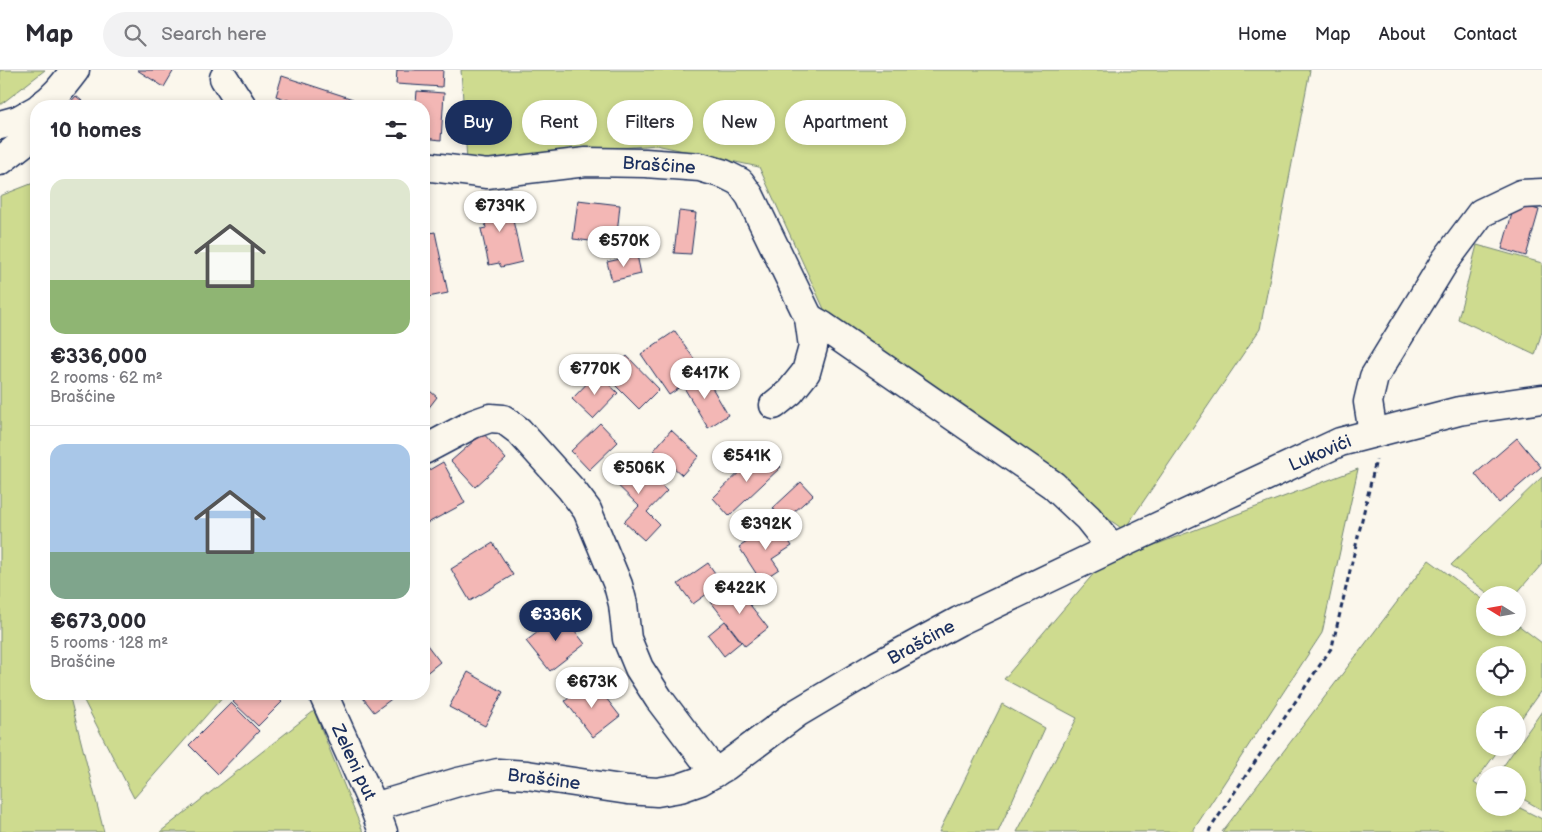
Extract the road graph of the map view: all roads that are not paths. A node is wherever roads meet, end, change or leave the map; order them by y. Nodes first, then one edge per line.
1 (75, 70) edge
2 (224, 78) dead end
3 (50, 100) edge
4 (238, 100) edge
5 (30, 120) edge
6 (0, 125) edge
7 (30, 125) edge
8 (0, 161) edge
9 (430, 167) edge
10 (1542, 193) edge
11 (809, 318) junction
12 (1542, 399) edge
13 (774, 405) dead end
14 (1378, 431) junction
15 (430, 447) edge
16 (1112, 548) junction
17 (325, 700) edge
18 (716, 773) junction
19 (379, 820) edge

1 - 3 street
2 - 4 street
5 - 6 street
7 - 8 street
9 - 11 street, Brašćine
10 - 14 street
11 - 13 street, Brašćine
11 - 16 street
12 - 14 street, Lukovići
14 - 16 street, Lukovići
15 - 18 street
16 - 18 street, Brašćine
17 - 19 street, Zeleni put
18 - 19 street, Brašćine

